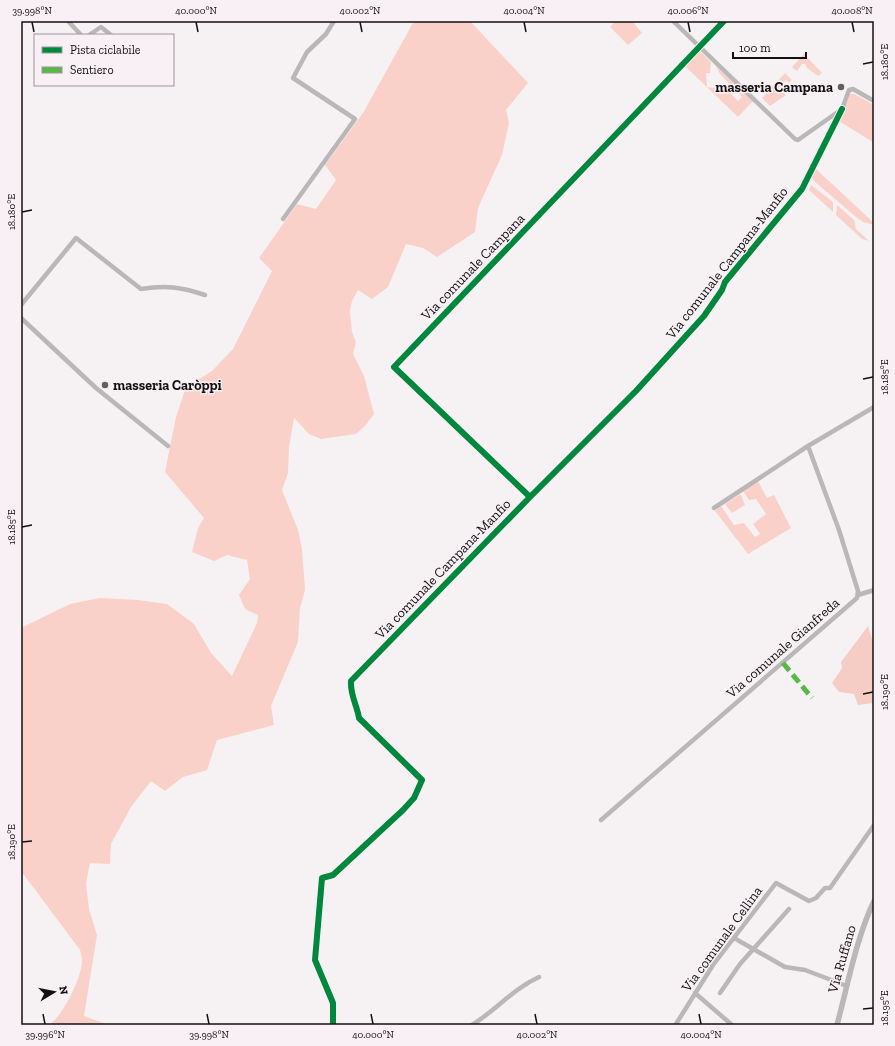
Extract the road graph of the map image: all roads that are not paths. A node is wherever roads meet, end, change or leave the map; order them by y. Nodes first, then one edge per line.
1 (68, 21) edge
2 (334, 21) edge
3 (673, 21) edge
4 (724, 21) edge
5 (80, 34) edge
6 (90, 34) edge
7 (109, 34) edge
8 (699, 46) junction
9 (874, 101) edge
10 (842, 109) junction
11 (282, 219) dead end
12 (205, 295) dead end
13 (21, 306) edge
14 (21, 318) edge
15 (874, 407) edge
16 (168, 446) dead end
17 (808, 446) junction
18 (530, 497) junction
19 (714, 508) dead end
20 (874, 590) edge
21 (858, 595) junction
22 (601, 820) dead end
23 (874, 825) edge
24 (874, 901) edge
25 (789, 909) dead end
26 (734, 938) junction
27 (753, 949) junction
28 (539, 977) dead end
29 (847, 986) junction
30 (696, 993) junction
31 (720, 993) dead end
32 (676, 1024) edge
33 (333, 1025) edge
34 (472, 1025) edge
35 (732, 1025) edge
36 (837, 1025) edge

1 - 5 street
2 - 11 street
3 - 8 street
4 - 8 street
6 - 7 street
8 - 10 street
8 - 18 street, Via comunale Campana
9 - 10 street, Via comunale Campana-Manfio
10 - 18 street, Via comunale Campana-Manfio
12 - 13 street
14 - 16 street
15 - 17 street
17 - 19 street
17 - 21 street, Via comunale Gianfreda
18 - 33 street, Via comunale Campana-Manfio
20 - 21 street
21 - 22 street, Via comunale Gianfreda
23 - 26 street, Via comunale Cellina
24 - 29 street, Via Ruffano
25 - 27 street
26 - 27 street
26 - 30 street, Via comunale Cellina
27 - 29 street
27 - 31 street
28 - 34 street
29 - 36 street, Via Ruffano
30 - 32 street, Via comunale Cellina
30 - 35 street

